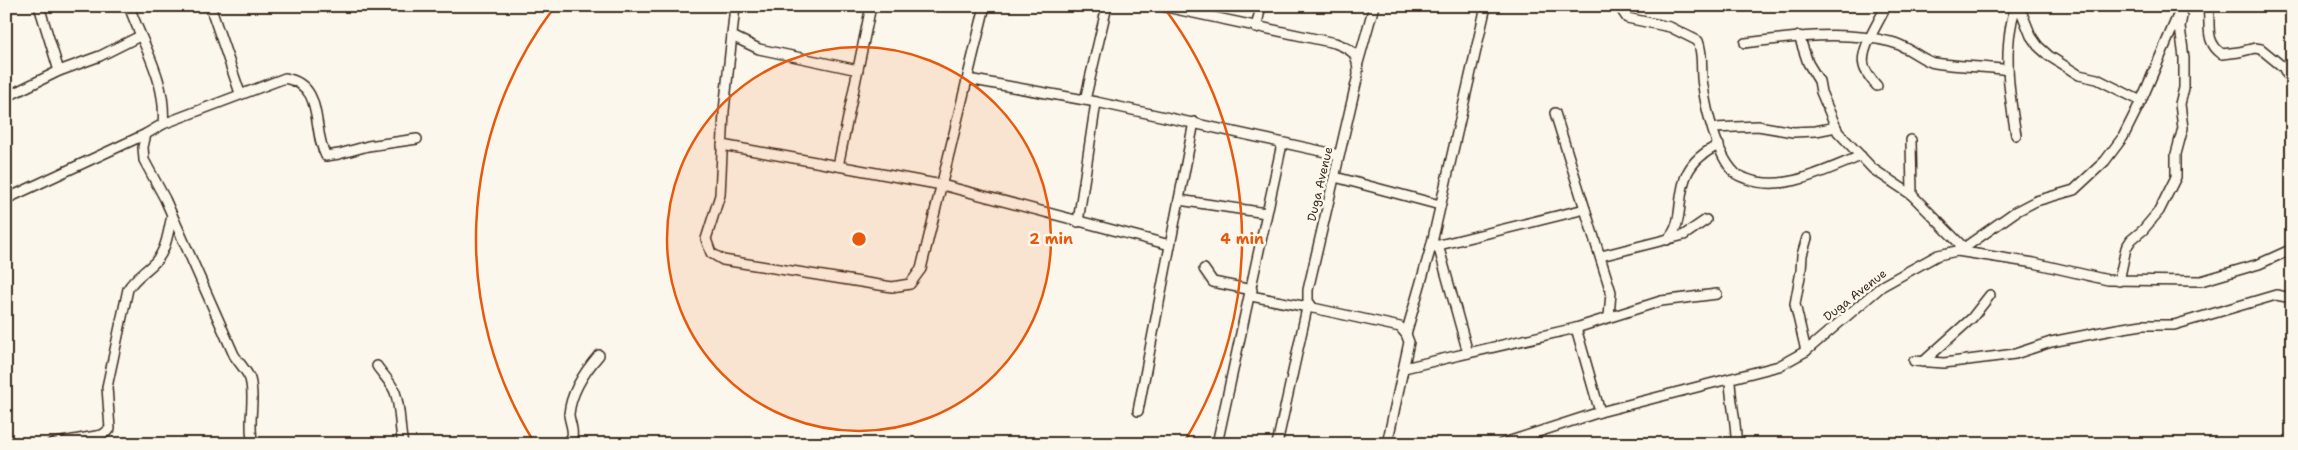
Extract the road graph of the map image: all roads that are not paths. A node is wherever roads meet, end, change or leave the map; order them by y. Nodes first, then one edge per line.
1 (39, 6) edge
2 (129, 6) edge
3 (210, 6) edge
4 (734, 6) edge
5 (871, 6) edge
6 (985, 6) edge
7 (1107, 6) edge
8 (1161, 6) edge
9 (1261, 6) edge
10 (1374, 6) edge
11 (1486, 6) edge
12 (1619, 6) edge
13 (1886, 6) edge
14 (2018, 6) edge
15 (2183, 6) edge
16 (2208, 6) edge
17 (1256, 28) junction
18 (140, 36) junction
19 (732, 36) junction
20 (1799, 36) junction
21 (1870, 39) junction
22 (1745, 43) dead end
23 (1358, 63) junction
24 (858, 70) junction
25 (2008, 70) junction
26 (59, 71) junction
27 (968, 79) junction
28 (2292, 84) edge
29 (1877, 86) dead end
30 (240, 93) junction
31 (6, 97) edge
32 (1085, 100) junction
33 (2141, 101) junction
34 (1096, 102) junction
35 (1555, 113) dead end
36 (1194, 122) junction
37 (163, 124) junction
38 (1836, 127) junction
39 (1714, 128) junction
40 (146, 134) junction
41 (2016, 135) dead end
42 (418, 139) dead end
43 (1911, 140) dead end
44 (1282, 144) junction
45 (1719, 145) junction
46 (722, 146) junction
47 (1339, 155) junction
48 (1861, 156) junction
49 (838, 166) junction
50 (1335, 177) junction
51 (942, 185) junction
52 (1912, 195) junction
53 (6, 199) edge
54 (1179, 200) junction
55 (1440, 205) junction
56 (1585, 209) junction
57 (1266, 213) junction
58 (172, 216) junction
59 (1706, 220) dead end
60 (1078, 222) junction
61 (1807, 238) dead end
62 (1666, 240) junction
63 (1170, 245) junction
64 (1435, 246) junction
65 (2292, 249) edge
66 (1961, 250) junction
67 (1600, 256) junction
68 (1204, 269) dead end
69 (2119, 280) junction
70 (1251, 293) junction
71 (1717, 294) dead end
72 (1990, 296) dead end
73 (2292, 298) edge
74 (1310, 308) junction
75 (1609, 317) junction
76 (1576, 328) junction
77 (1406, 334) junction
78 (1806, 351) junction
79 (1468, 353) junction
80 (599, 355) dead end
81 (377, 366) dead end
82 (1404, 368) junction
83 (1730, 379) junction
84 (1138, 411) dead end
85 (1600, 412) junction
86 (252, 442) edge
87 (52, 444) edge
88 (242, 444) edge
89 (403, 444) edge
90 (563, 444) edge
91 (1217, 444) edge
92 (1277, 444) edge
93 (1387, 444) edge
94 (1501, 444) edge
95 (1736, 444) edge

1 - 26 street
2 - 18 street
3 - 30 street
4 - 19 street
5 - 24 street
6 - 27 street
7 - 32 street
8 - 17 street
9 - 17 street
10 - 23 street, Duga Avenue
11 - 55 street
12 - 39 street
13 - 21 street
14 - 25 street
14 - 33 street
15 - 33 street
15 - 69 street
16 - 28 street
17 - 23 street
18 - 26 street
18 - 37 street
19 - 24 street
19 - 46 street
20 - 21 street
20 - 22 street
20 - 38 street
21 - 25 street
21 - 29 street
23 - 47 street, Duga Avenue
24 - 49 street
25 - 41 street
26 - 31 street
27 - 32 street
27 - 51 street
30 - 37 street
30 - 42 street
32 - 34 street
33 - 66 street
34 - 36 street
34 - 60 street
35 - 56 street
36 - 44 street
36 - 54 street
37 - 40 street
38 - 39 street
38 - 48 street
39 - 45 street
40 - 53 street
40 - 58 street
43 - 52 street
44 - 47 street
44 - 57 street
45 - 48 street
45 - 62 street
46 - 49 street
46 - 51 street
47 - 50 street, Duga Avenue
48 - 52 street
49 - 51 street
50 - 55 street
50 - 74 street, Duga Avenue
51 - 60 street
52 - 66 street
54 - 57 street
54 - 63 street
55 - 64 street
56 - 64 street
56 - 67 street
57 - 70 street
58 - 86 street
58 - 87 street
59 - 62 street
60 - 63 street
61 - 78 street
62 - 67 street
63 - 84 street
64 - 77 street
64 - 79 street
65 - 69 street, Duga Avenue
66 - 69 street, Duga Avenue
66 - 78 street, Duga Avenue
67 - 75 street
68 - 70 street
70 - 74 street
70 - 91 street
71 - 75 street
72 - 73 street
74 - 77 street
74 - 92 street
75 - 76 street
76 - 79 street
76 - 85 street
77 - 82 street
78 - 83 street, Duga Avenue
79 - 82 street
80 - 90 street
81 - 89 street
82 - 93 street
83 - 85 street, Duga Avenue
83 - 95 street
85 - 94 street, Duga Avenue
86 - 88 street

